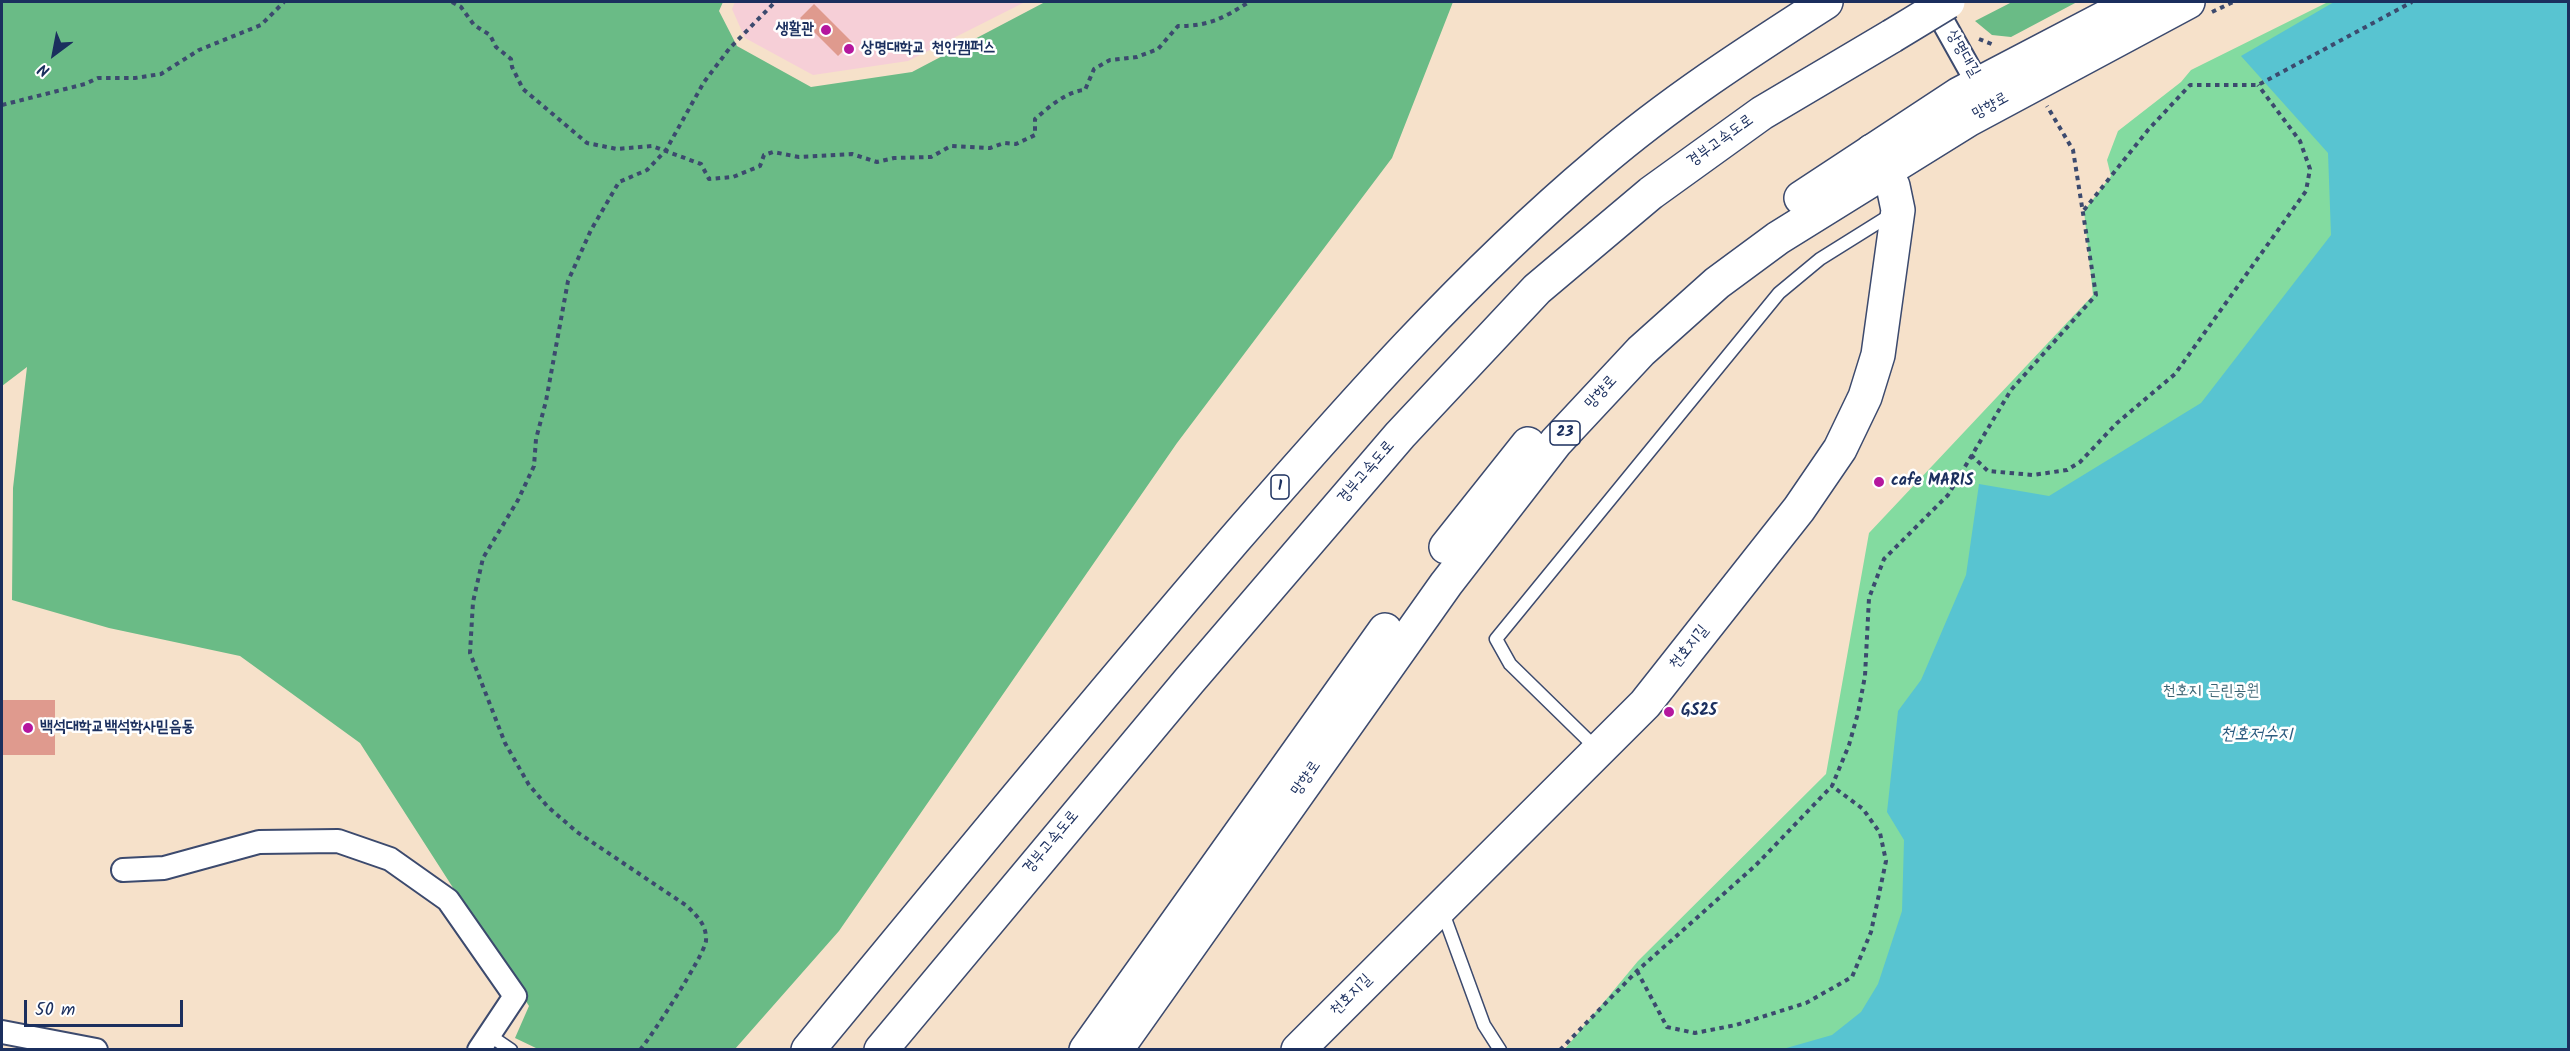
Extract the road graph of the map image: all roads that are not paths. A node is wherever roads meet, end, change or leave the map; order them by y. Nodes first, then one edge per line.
1 (1826, 2) edge
2 (1932, 2) edge
3 (1948, 2) edge
4 (2135, 2) edge
5 (2188, 2) edge
6 (1985, 96) junction
7 (1879, 161) junction
8 (1898, 210) junction
9 (1598, 750) junction
10 (123, 870) dead end
11 (1441, 906) junction
12 (2, 1032) edge
13 (484, 1042) edge
14 (96, 1050) edge
15 (511, 1050) edge
16 (808, 1050) edge
17 (881, 1050) edge
18 (1086, 1050) edge
19 (1116, 1050) edge
20 (1298, 1050) edge
21 (1500, 1050) edge

1 - 16 main road, 1
2 - 6 street, 상명대길
3 - 17 main road, 경부고속도로, bridge
4 - 6 main road, 망향로 / 23
5 - 6 main road, 망향로 / 23
6 - 7 main road, 망향로 / 23
7 - 8 main road, 천호지길
7 - 18 main road, 망향로 / 23
7 - 19 main road, 망향로 / 23
8 - 9 main road, 천호지길
8 - 9 lane
9 - 11 main road, 천호지길
10 - 13 street
11 - 20 main road, 천호지길
11 - 21 lane
12 - 14 street
13 - 15 lane

